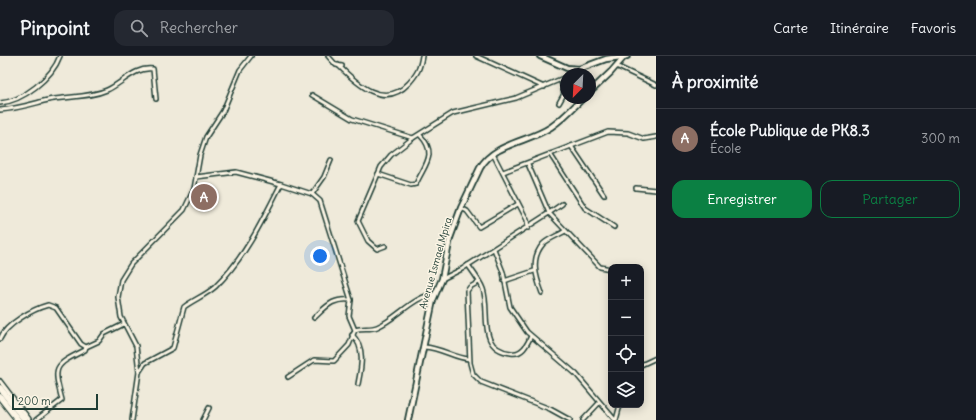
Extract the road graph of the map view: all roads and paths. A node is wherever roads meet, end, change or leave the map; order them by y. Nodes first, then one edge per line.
1 (60, 56) edge
2 (251, 56) edge
3 (328, 56) edge
4 (422, 56) edge
5 (476, 56) edge
6 (540, 56) edge
7 (625, 56) edge
8 (338, 65) junction
9 (342, 66) dead end
10 (616, 66) junction
11 (567, 68) edge
12 (581, 68) edge
13 (560, 80) edge
14 (656, 85) edge
15 (596, 86) edge
16 (544, 88) junction
17 (312, 95) dead end
18 (156, 99) dead end
19 (0, 103) edge
20 (576, 104) edge
21 (0, 110) edge
22 (420, 135) junction
23 (656, 137) edge
24 (413, 138) junction
25 (571, 146) junction
26 (493, 154) junction
27 (550, 154) junction
28 (331, 160) dead end
29 (528, 164) junction
30 (503, 172) junction
31 (378, 174) junction
32 (196, 177) junction
33 (281, 184) junction
34 (636, 188) dead end
35 (656, 190) edge
36 (312, 194) junction
37 (604, 195) dead end
38 (518, 204) junction
39 (562, 204) dead end
40 (461, 208) junction
41 (550, 213) junction
42 (614, 227) dead end
43 (528, 228) junction
44 (565, 231) junction
45 (385, 246) dead end
46 (494, 249) junction
47 (468, 266) junction
48 (608, 268) edge
49 (534, 271) junction
50 (442, 279) junction
51 (504, 281) junction
52 (479, 282) junction
53 (542, 293) dead end
54 (435, 294) junction
55 (351, 300) junction
56 (314, 318) dead end
57 (124, 324) junction
58 (355, 330) junction
59 (352, 335) junction
60 (531, 336) junction
61 (0, 339) edge
62 (86, 347) junction
63 (424, 347) junction
64 (656, 358) edge
65 (469, 359) junction
66 (644, 364) edge
67 (139, 372) junction
68 (288, 377) dead end
69 (0, 381) edge
70 (358, 384) dead end
71 (0, 388) edge
72 (4, 394) edge
73 (599, 403) junction
74 (209, 408) dead end
75 (619, 408) edge
76 (25, 420) edge
77 (36, 420) edge
78 (132, 420) edge
79 (203, 420) edge
80 (408, 420) edge
81 (570, 420) edge
82 (583, 420) edge
83 (615, 420) edge

1 - 19 street
2 - 32 street
3 - 8 street
4 - 8 street
5 - 16 street
6 - 11 main road
7 - 10 main road
7 - 12 main road
8 - 9 street
10 - 14 street
10 - 15 main road
13 - 16 street
16 - 22 street
17 - 24 street
18 - 21 street
20 - 26 main road, Avenue Ismael Mpira
22 - 24 street
22 - 31 street
23 - 25 street
24 - 31 street
25 - 27 street
25 - 37 street
26 - 30 street
26 - 40 main road, Avenue Ismael Mpira
27 - 29 street
27 - 42 street
28 - 36 street
29 - 30 street
29 - 41 street
30 - 38 street
31 - 45 street
32 - 33 street
32 - 57 street
33 - 36 street
33 - 67 street
34 - 35 street
36 - 55 street
38 - 40 street
38 - 43 street
39 - 41 street
40 - 50 main road, Avenue Ismael Mpira
41 - 43 street
41 - 44 street
43 - 46 street
44 - 48 street
44 - 49 street
46 - 47 street
46 - 51 street
47 - 50 street
47 - 52 street
49 - 51 street
49 - 53 street
50 - 54 main road, Avenue Ismael Mpira
51 - 60 street
52 - 60 street
52 - 65 street
54 - 58 street
54 - 63 main road, Avenue Ismael Mpira
55 - 56 street
55 - 58 street
57 - 62 street
57 - 67 street
58 - 59 street
59 - 68 street
59 - 70 street
60 - 73 street
61 - 62 street
62 - 77 street
63 - 65 street
63 - 80 main road, Avenue Ismael Mpira
64 - 66 street
65 - 81 street
67 - 78 street
69 - 72 street
71 - 72 highway
72 - 76 highway
72 - 76 street
73 - 82 street
73 - 83 street
74 - 79 street
75 - 83 street

